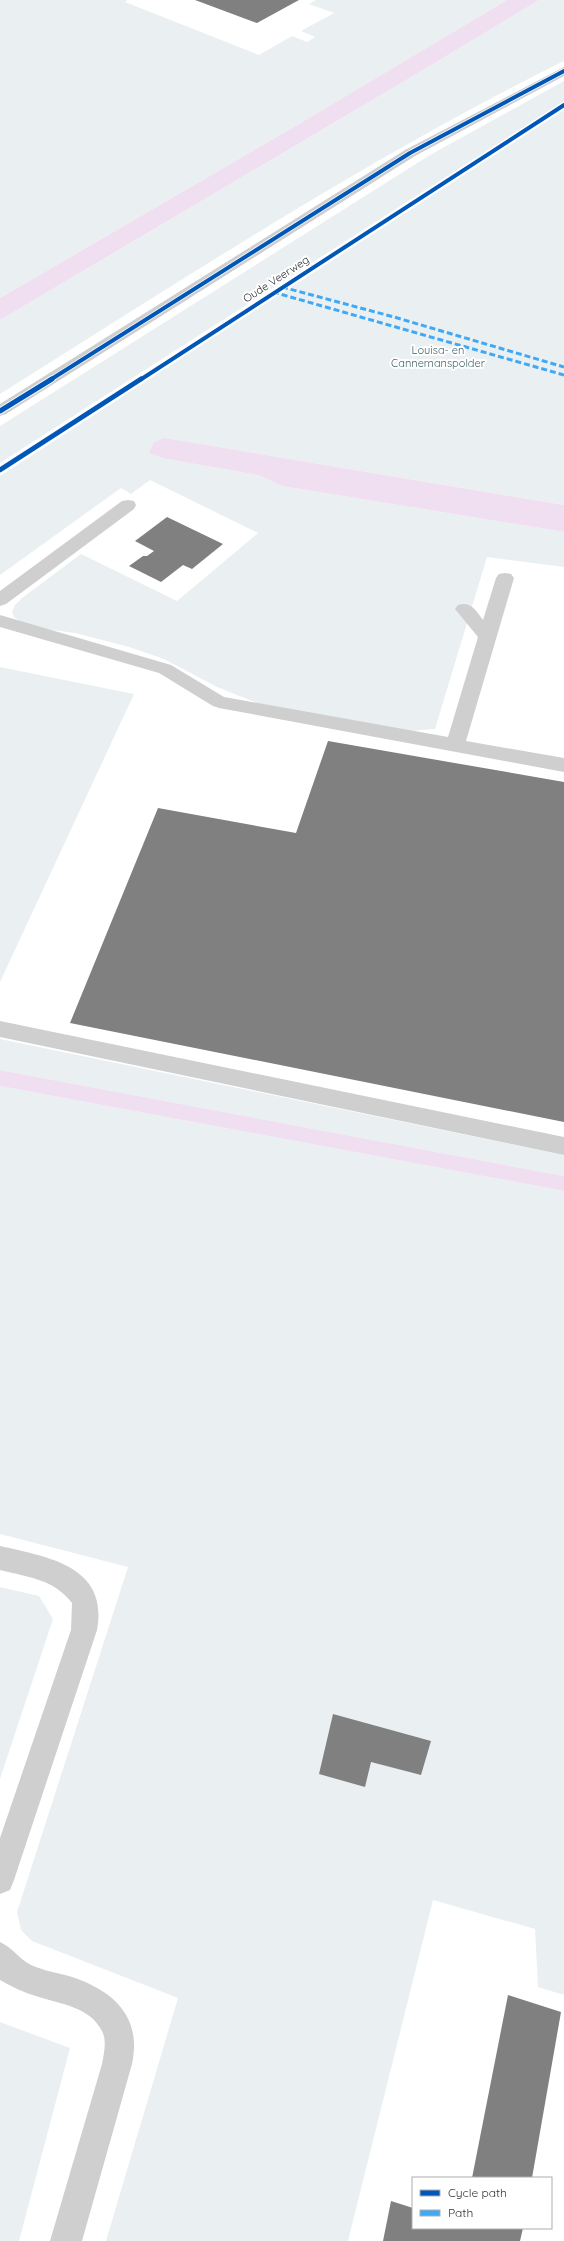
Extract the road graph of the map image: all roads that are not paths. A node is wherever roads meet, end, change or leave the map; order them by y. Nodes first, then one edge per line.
1 (564, 71) edge
2 (0, 411) edge
3 (128, 505) dead end
4 (505, 578) dead end
5 (0, 600) edge
6 (464, 609) dead end
7 (0, 621) edge
8 (488, 636) junction
9 (455, 745) junction
10 (564, 765) edge
11 (0, 1029) edge
12 (564, 1146) edge
13 (0, 1558) edge
14 (0, 1880) edge
15 (0, 1958) edge
16 (66, 2241) edge

1 - 2 street
3 - 5 street
4 - 8 street
6 - 8 street
7 - 9 street
8 - 9 street
9 - 10 street
11 - 12 street
13 - 14 street
15 - 16 street

